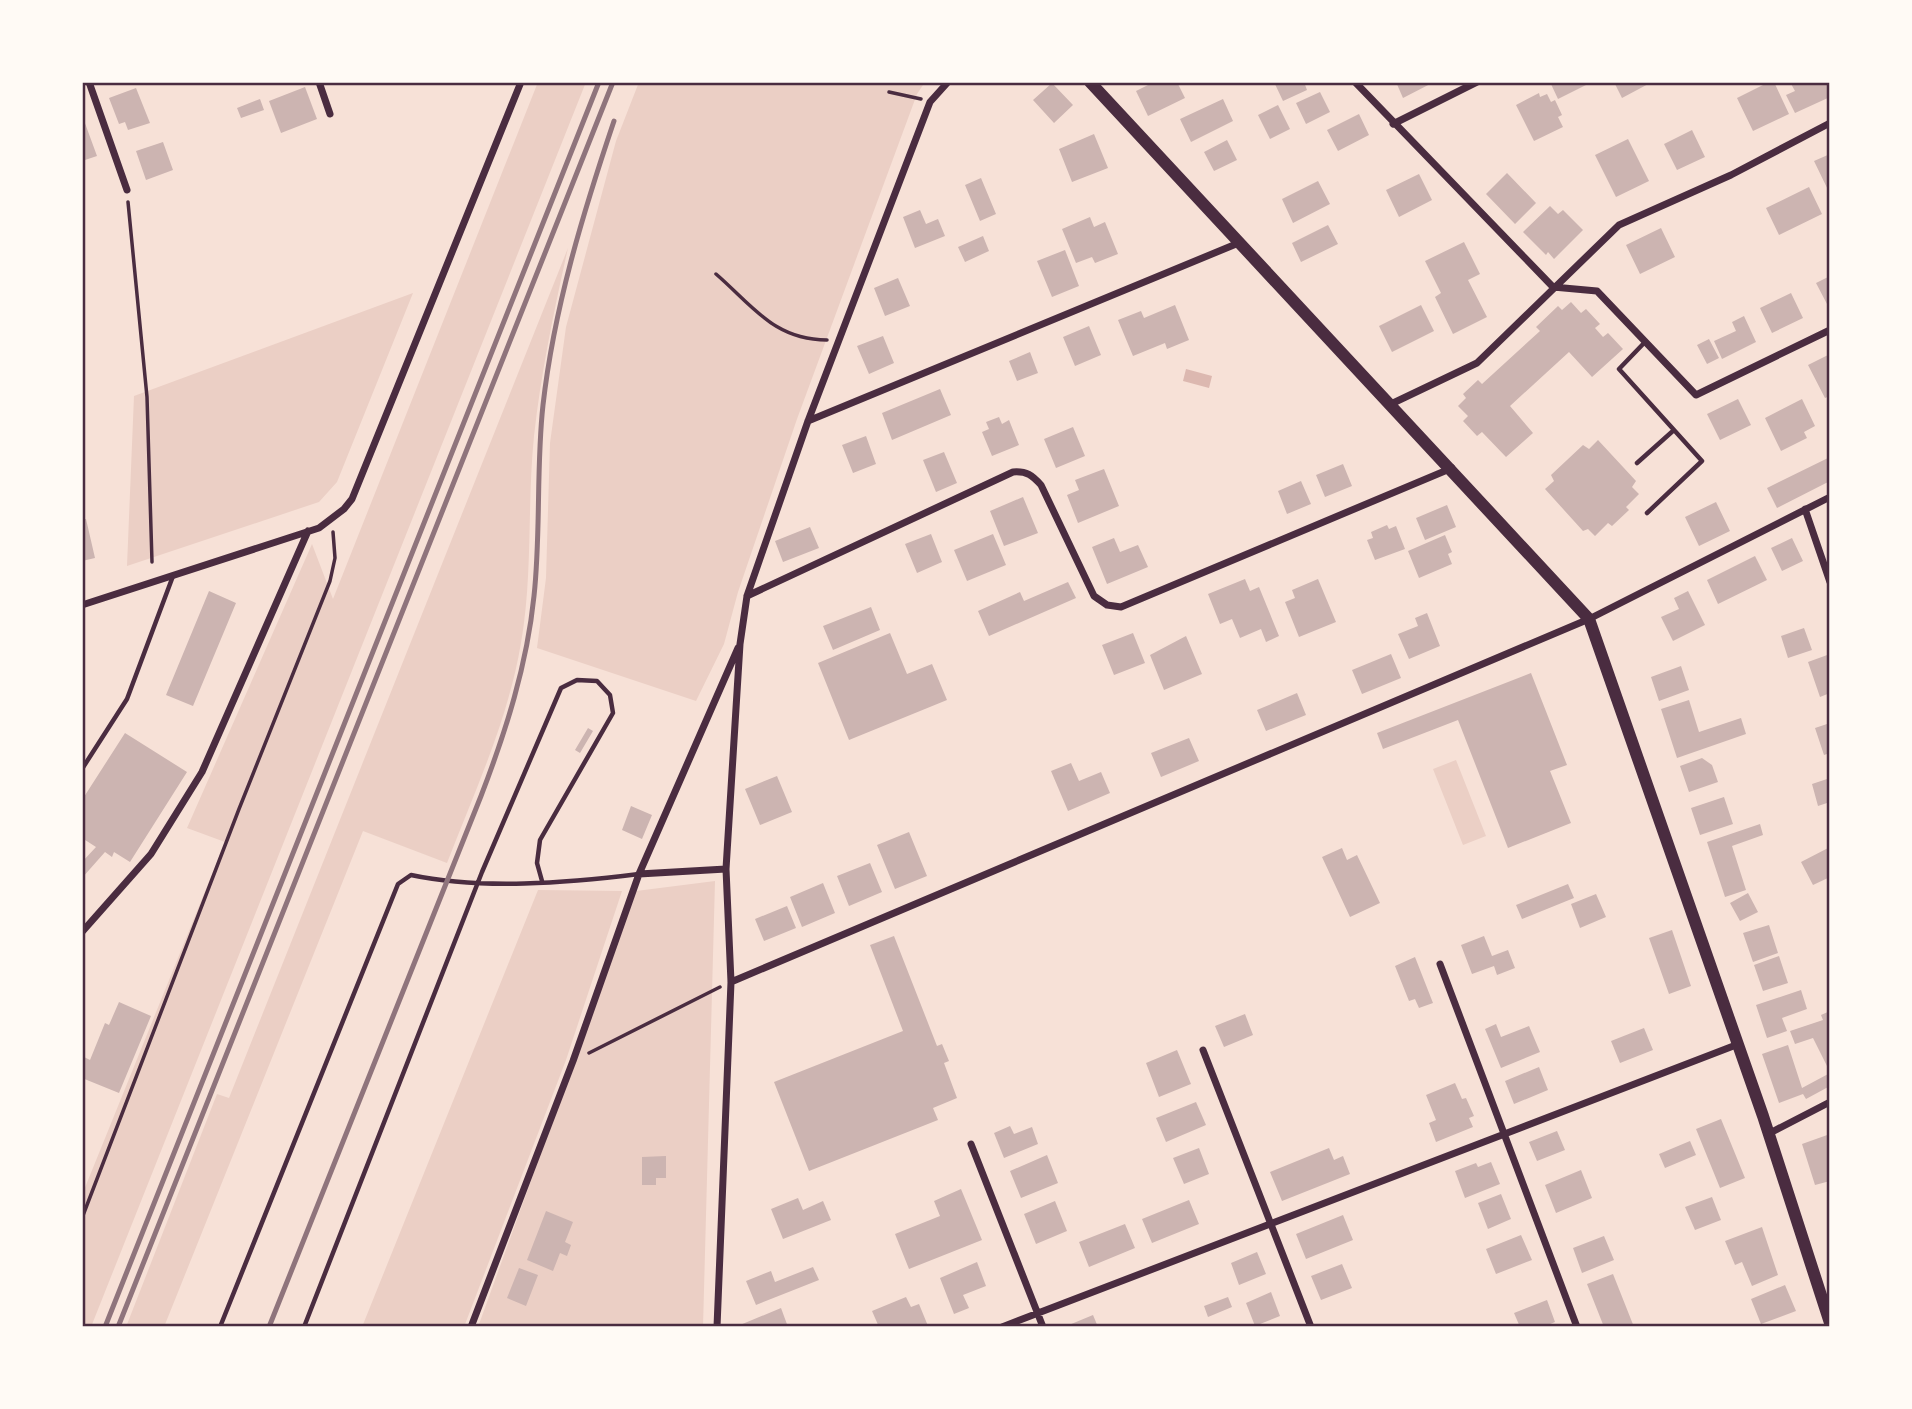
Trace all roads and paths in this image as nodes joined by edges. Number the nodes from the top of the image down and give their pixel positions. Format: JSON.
{"nodes":[{"id":1,"x":89,"y":82,"type":"edge"},
{"id":2,"x":319,"y":82,"type":"edge"},
{"id":3,"x":522,"y":82,"type":"edge"},
{"id":4,"x":947,"y":82,"type":"edge"},
{"id":5,"x":1090,"y":82,"type":"edge"},
{"id":6,"x":1355,"y":82,"type":"edge"},
{"id":7,"x":1477,"y":82,"type":"edge"},
{"id":8,"x":889,"y":92,"type":"dead end"},
{"id":9,"x":905,"y":96,"type":"dead end"},
{"id":10,"x":330,"y":114,"type":"dead end"},
{"id":11,"x":1830,"y":123,"type":"edge"},
{"id":12,"x":1393,"y":124,"type":"junction"},
{"id":13,"x":127,"y":190,"type":"joint"},
{"id":14,"x":1241,"y":242,"type":"junction"},
{"id":15,"x":716,"y":274,"type":"dead end"},
{"id":16,"x":1553,"y":288,"type":"junction"},
{"id":17,"x":1830,"y":330,"type":"edge"},
{"id":18,"x":839,"y":340,"type":"junction"},
{"id":19,"x":1645,"y":342,"type":"junction"},
{"id":20,"x":1391,"y":404,"type":"junction"},
{"id":21,"x":808,"y":421,"type":"junction"},
{"id":22,"x":1674,"y":430,"type":"junction"},
{"id":23,"x":1637,"y":463,"type":"dead end"},
{"id":24,"x":1452,"y":468,"type":"junction"},
{"id":25,"x":1830,"y":497,"type":"edge"},
{"id":26,"x":1805,"y":509,"type":"junction"},
{"id":27,"x":1647,"y":513,"type":"dead end"},
{"id":28,"x":332,"y":520,"type":"junction"},
{"id":29,"x":308,"y":531,"type":"junction"},
{"id":30,"x":152,"y":562,"type":"dead end"},
{"id":31,"x":174,"y":576,"type":"junction"},
{"id":32,"x":1830,"y":582,"type":"edge"},
{"id":33,"x":747,"y":596,"type":"junction"},
{"id":34,"x":82,"y":605,"type":"edge"},
{"id":35,"x":1589,"y":619,"type":"junction"},
{"id":36,"x":740,"y":644,"type":"junction"},
{"id":37,"x":82,"y":769,"type":"edge"},
{"id":38,"x":726,"y":869,"type":"junction"},
{"id":39,"x":639,"y":874,"type":"junction"},
{"id":40,"x":541,"y":881,"type":"junction"},
{"id":41,"x":478,"y":882,"type":"junction"},
{"id":42,"x":82,"y":932,"type":"edge"},
{"id":43,"x":1440,"y":964,"type":"dead end"},
{"id":44,"x":731,"y":982,"type":"junction"},
{"id":45,"x":1736,"y":1045,"type":"junction"},
{"id":46,"x":1203,"y":1050,"type":"dead end"},
{"id":47,"x":573,"y":1061,"type":"junction"},
{"id":48,"x":1830,"y":1102,"type":"edge"},
{"id":49,"x":1505,"y":1134,"type":"junction"},
{"id":50,"x":1768,"y":1135,"type":"junction"},
{"id":51,"x":971,"y":1144,"type":"dead end"},
{"id":52,"x":82,"y":1218,"type":"edge"},
{"id":53,"x":1272,"y":1223,"type":"junction"},
{"id":54,"x":1038,"y":1313,"type":"junction"},
{"id":55,"x":1830,"y":1323,"type":"edge"},
{"id":56,"x":220,"y":1327,"type":"edge"},
{"id":57,"x":304,"y":1327,"type":"edge"},
{"id":58,"x":471,"y":1327,"type":"edge"},
{"id":59,"x":718,"y":1327,"type":"edge"},
{"id":60,"x":1002,"y":1327,"type":"edge"},
{"id":61,"x":1043,"y":1327,"type":"edge"},
{"id":62,"x":1311,"y":1327,"type":"edge"},
{"id":63,"x":1577,"y":1327,"type":"edge"}],
"edges":[{"from":1,"to":13,"type":"street"},
{"from":2,"to":10,"type":"street"},
{"from":3,"to":28,"type":"street"},
{"from":4,"to":18,"type":"street"},
{"from":5,"to":14,"type":"main road"},
{"from":6,"to":12,"type":"street"},
{"from":7,"to":12,"type":"street"},
{"from":8,"to":9,"type":"path"},
{"from":11,"to":16,"type":"street"},
{"from":12,"to":16,"type":"street"},
{"from":13,"to":30,"type":"path"},
{"from":14,"to":20,"type":"main road"},
{"from":14,"to":21,"type":"street"},
{"from":15,"to":18,"type":"path"},
{"from":16,"to":19,"type":"street"},
{"from":16,"to":20,"type":"street"},
{"from":17,"to":19,"type":"street"},
{"from":18,"to":21,"type":"street"},
{"from":19,"to":22,"type":"lane"},
{"from":20,"to":24,"type":"main road"},
{"from":21,"to":33,"type":"street"},
{"from":22,"to":23,"type":"lane"},
{"from":22,"to":27,"type":"lane"},
{"from":24,"to":33,"type":"street"},
{"from":24,"to":35,"type":"main road"},
{"from":25,"to":26,"type":"street"},
{"from":26,"to":32,"type":"street"},
{"from":26,"to":35,"type":"street"},
{"from":28,"to":29,"type":"street"},
{"from":28,"to":52,"type":"path"},
{"from":29,"to":31,"type":"street"},
{"from":29,"to":42,"type":"street"},
{"from":31,"to":34,"type":"street"},
{"from":31,"to":37,"type":"lane"},
{"from":33,"to":36,"type":"street"},
{"from":35,"to":44,"type":"street"},
{"from":35,"to":45,"type":"main road"},
{"from":36,"to":38,"type":"street"},
{"from":36,"to":39,"type":"street"},
{"from":38,"to":39,"type":"street"},
{"from":38,"to":44,"type":"street"},
{"from":39,"to":40,"type":"lane"},
{"from":39,"to":47,"type":"street"},
{"from":40,"to":41,"type":"lane"},
{"from":40,"to":41,"type":"lane"},
{"from":41,"to":56,"type":"lane"},
{"from":41,"to":57,"type":"lane"},
{"from":43,"to":49,"type":"street"},
{"from":44,"to":47,"type":"path"},
{"from":44,"to":59,"type":"street"},
{"from":45,"to":49,"type":"street"},
{"from":45,"to":50,"type":"main road"},
{"from":46,"to":53,"type":"street"},
{"from":47,"to":58,"type":"street"},
{"from":48,"to":50,"type":"street"},
{"from":49,"to":53,"type":"street"},
{"from":49,"to":63,"type":"street"},
{"from":50,"to":55,"type":"main road"},
{"from":51,"to":54,"type":"street"},
{"from":53,"to":54,"type":"street"},
{"from":53,"to":62,"type":"street"},
{"from":54,"to":60,"type":"street"},
{"from":54,"to":61,"type":"street"}]}
